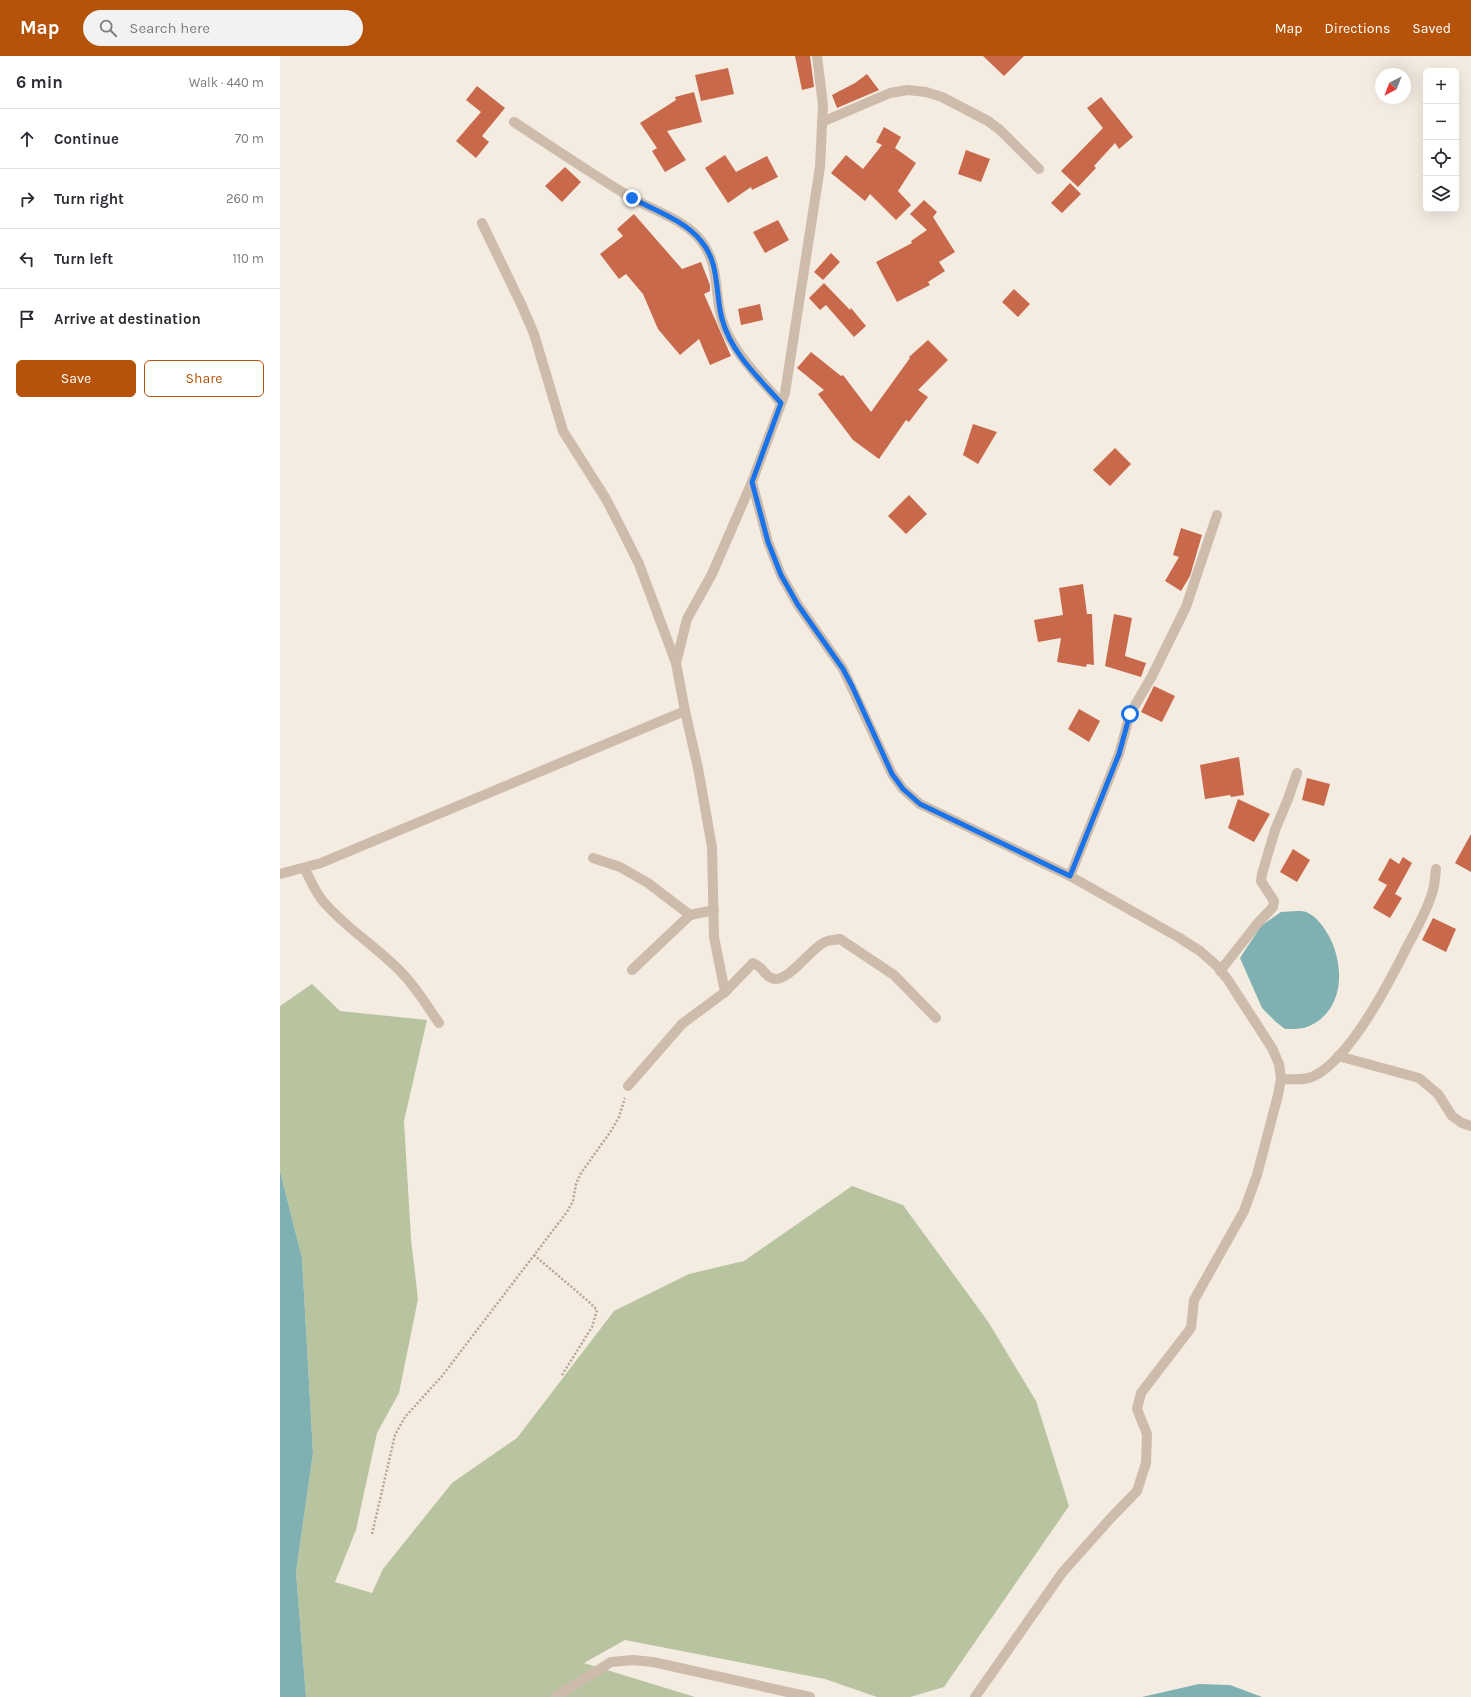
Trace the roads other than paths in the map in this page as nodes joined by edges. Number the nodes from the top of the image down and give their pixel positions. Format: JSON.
{"nodes":[{"id":1,"x":817,"y":56,"type":"edge"},
{"id":2,"x":514,"y":122,"type":"dead end"},
{"id":3,"x":822,"y":122,"type":"junction"},
{"id":4,"x":1039,"y":169,"type":"dead end"},
{"id":5,"x":482,"y":223,"type":"dead end"},
{"id":6,"x":781,"y":403,"type":"junction"},
{"id":7,"x":752,"y":482,"type":"junction"},
{"id":8,"x":1217,"y":515,"type":"dead end"},
{"id":9,"x":676,"y":662,"type":"junction"},
{"id":10,"x":685,"y":711,"type":"junction"},
{"id":11,"x":1297,"y":773,"type":"dead end"},
{"id":12,"x":593,"y":858,"type":"dead end"},
{"id":13,"x":304,"y":868,"type":"junction"},
{"id":14,"x":1436,"y":869,"type":"dead end"},
{"id":15,"x":280,"y":874,"type":"edge"},
{"id":16,"x":1070,"y":876,"type":"junction"},
{"id":17,"x":714,"y":910,"type":"junction"},
{"id":18,"x":690,"y":915,"type":"junction"},
{"id":19,"x":632,"y":970,"type":"dead end"},
{"id":20,"x":1220,"y":970,"type":"junction"},
{"id":21,"x":725,"y":992,"type":"junction"},
{"id":22,"x":936,"y":1018,"type":"dead end"},
{"id":23,"x":439,"y":1023,"type":"dead end"},
{"id":24,"x":1338,"y":1056,"type":"junction"},
{"id":25,"x":1281,"y":1079,"type":"junction"},
{"id":26,"x":628,"y":1086,"type":"road end"},
{"id":27,"x":1471,"y":1126,"type":"edge"},
{"id":28,"x":555,"y":1697,"type":"edge"},
{"id":29,"x":810,"y":1697,"type":"edge"},
{"id":30,"x":975,"y":1697,"type":"edge"}],
"edges":[{"from":1,"to":3,"type":"street"},
{"from":2,"to":6,"type":"street"},
{"from":3,"to":4,"type":"street"},
{"from":3,"to":6,"type":"street"},
{"from":5,"to":9,"type":"street"},
{"from":6,"to":7,"type":"street"},
{"from":7,"to":9,"type":"street"},
{"from":7,"to":16,"type":"street"},
{"from":8,"to":16,"type":"street"},
{"from":9,"to":10,"type":"street"},
{"from":10,"to":13,"type":"street"},
{"from":10,"to":17,"type":"street"},
{"from":11,"to":20,"type":"street"},
{"from":12,"to":18,"type":"street"},
{"from":13,"to":15,"type":"street"},
{"from":13,"to":23,"type":"street"},
{"from":14,"to":24,"type":"street"},
{"from":16,"to":20,"type":"street"},
{"from":17,"to":18,"type":"street"},
{"from":17,"to":21,"type":"street"},
{"from":18,"to":19,"type":"street"},
{"from":20,"to":25,"type":"street"},
{"from":21,"to":22,"type":"street"},
{"from":21,"to":26,"type":"street"},
{"from":24,"to":25,"type":"street"},
{"from":24,"to":27,"type":"street"},
{"from":25,"to":30,"type":"street"},
{"from":28,"to":29,"type":"street"}]}
